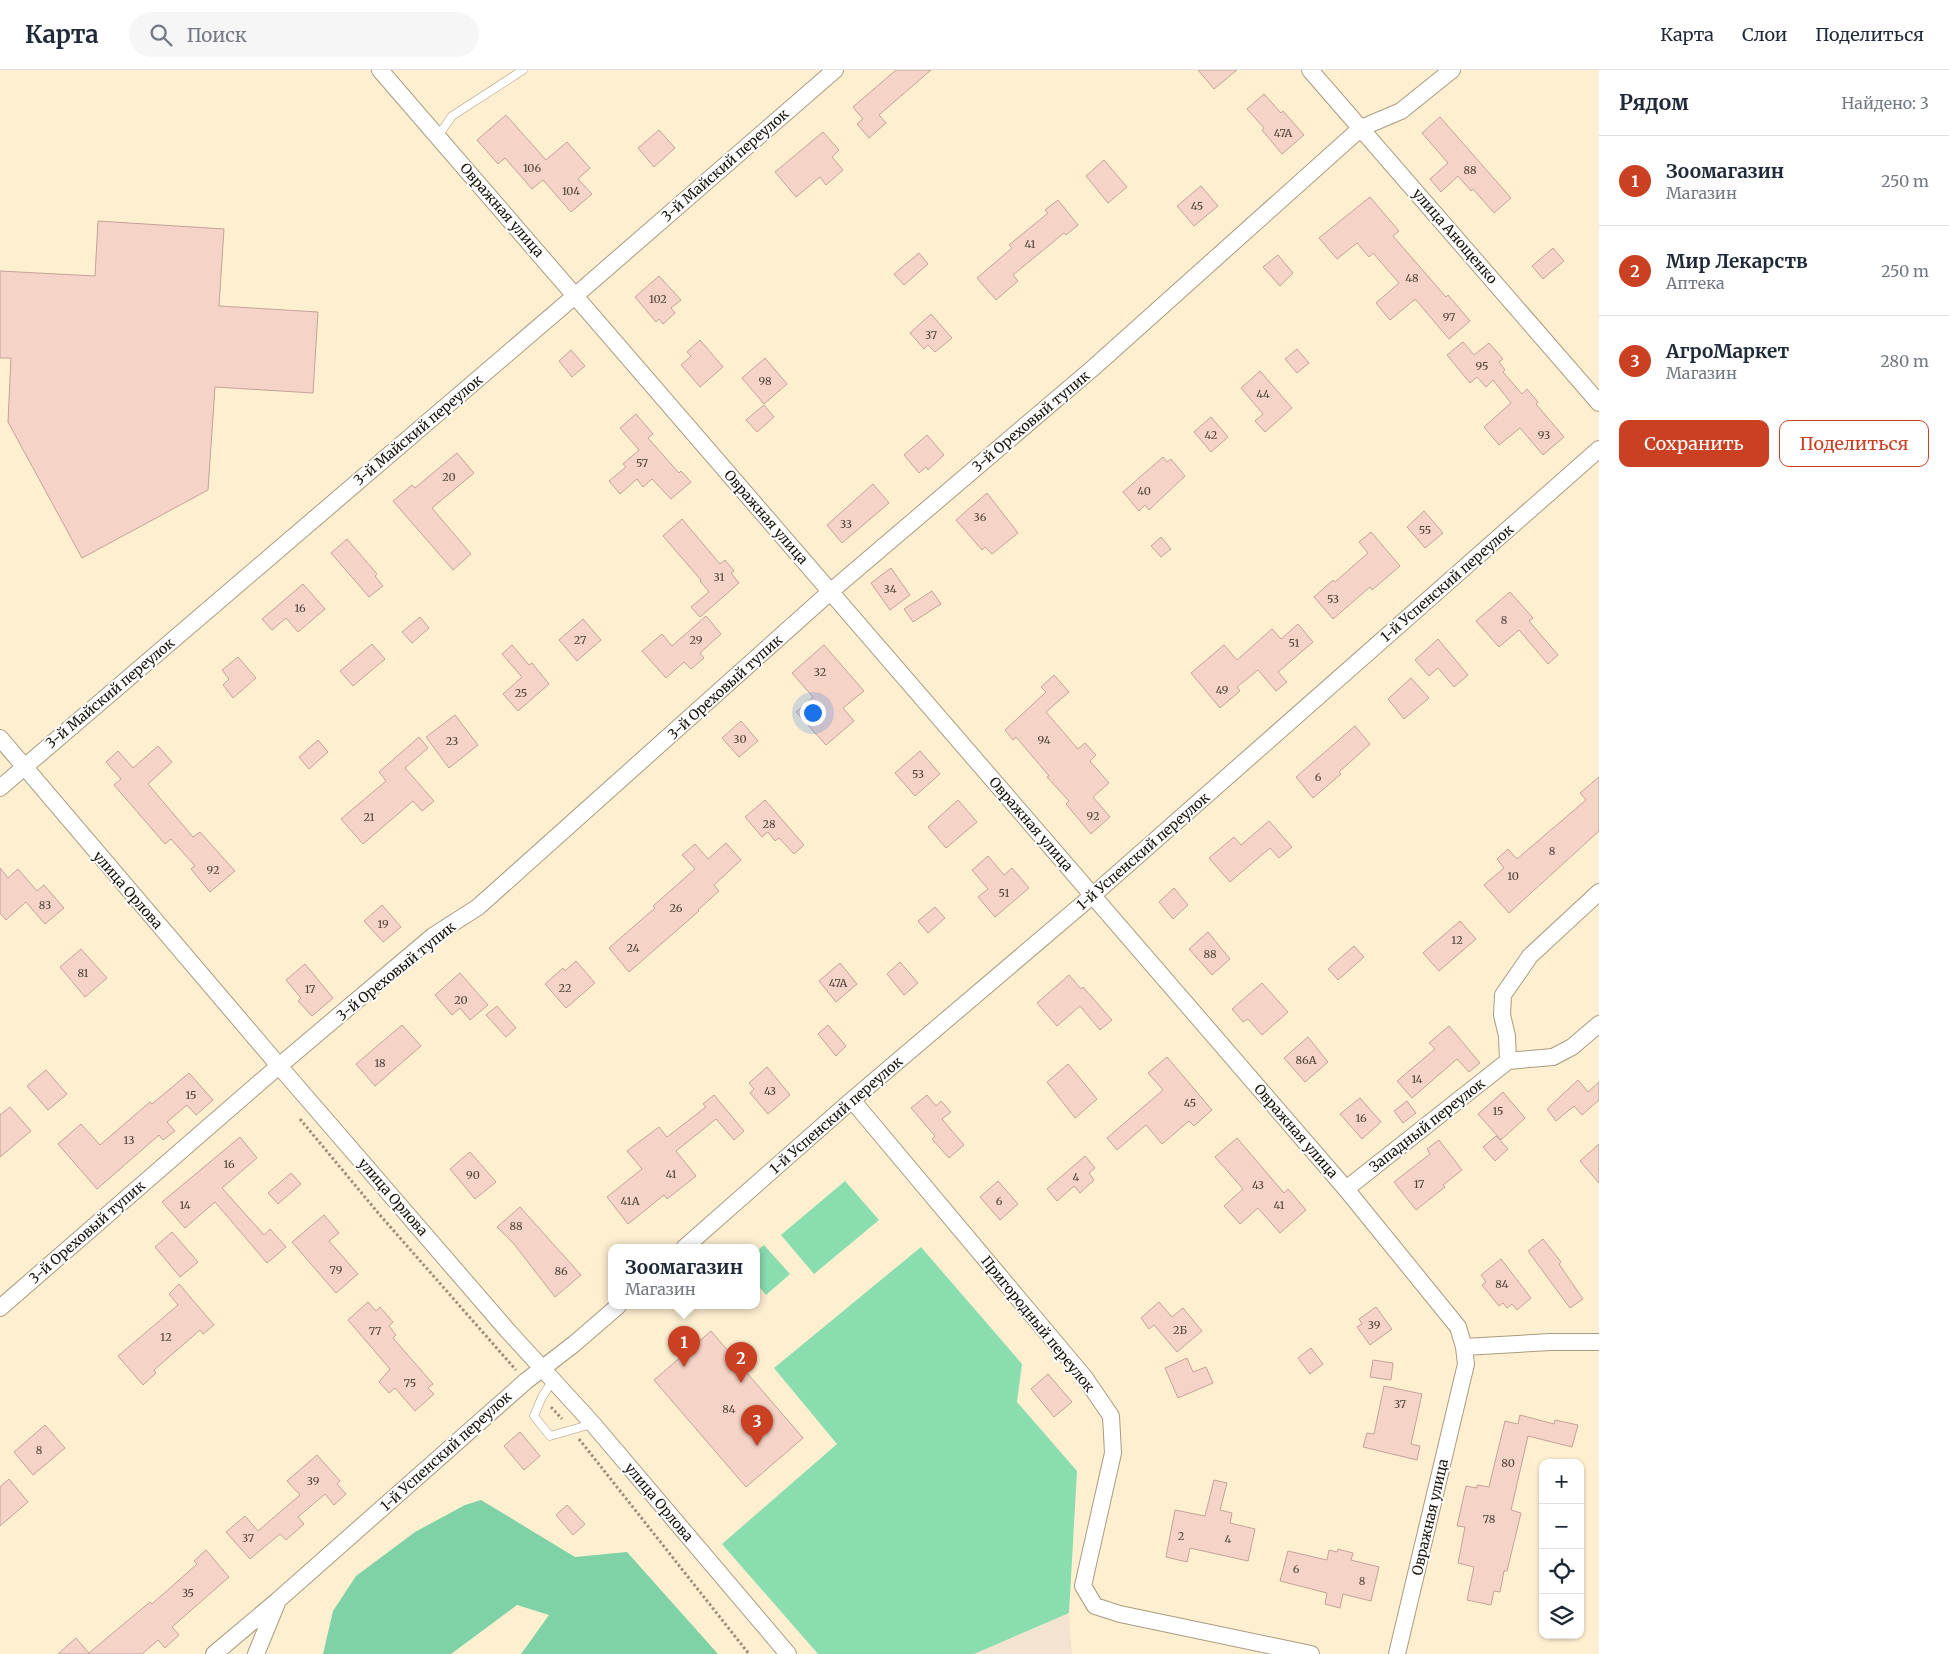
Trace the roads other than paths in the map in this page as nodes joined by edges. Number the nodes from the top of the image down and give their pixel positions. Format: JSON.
{"nodes":[{"id":1,"x":380,"y":70,"type":"edge"},
{"id":2,"x":523,"y":70,"type":"edge"},
{"id":3,"x":835,"y":70,"type":"edge"},
{"id":4,"x":1310,"y":70,"type":"edge"},
{"id":5,"x":1452,"y":70,"type":"edge"},
{"id":6,"x":1361,"y":128,"type":"junction"},
{"id":7,"x":438,"y":136,"type":"junction"},
{"id":8,"x":576,"y":295,"type":"junction"},
{"id":9,"x":1599,"y":403,"type":"edge"},
{"id":10,"x":1599,"y":449,"type":"edge"},
{"id":11,"x":830,"y":592,"type":"junction"},
{"id":12,"x":0,"y":738,"type":"edge"},
{"id":13,"x":24,"y":766,"type":"junction"},
{"id":14,"x":0,"y":788,"type":"edge"},
{"id":15,"x":1599,"y":892,"type":"edge"},
{"id":16,"x":1092,"y":896,"type":"junction"},
{"id":17,"x":1599,"y":1024,"type":"edge"},
{"id":18,"x":1508,"y":1061,"type":"junction"},
{"id":19,"x":280,"y":1067,"type":"junction"},
{"id":20,"x":852,"y":1100,"type":"junction"},
{"id":21,"x":1346,"y":1189,"type":"junction"},
{"id":22,"x":689,"y":1244,"type":"edge"},
{"id":23,"x":0,"y":1308,"type":"edge"},
{"id":24,"x":615,"y":1309,"type":"edge"},
{"id":25,"x":1599,"y":1342,"type":"edge"},
{"id":26,"x":1464,"y":1347,"type":"junction"},
{"id":27,"x":548,"y":1374,"type":"junction"},
{"id":28,"x":593,"y":1424,"type":"junction"},
{"id":29,"x":277,"y":1601,"type":"junction"},
{"id":30,"x":214,"y":1654,"type":"edge"},
{"id":31,"x":256,"y":1654,"type":"edge"},
{"id":32,"x":788,"y":1654,"type":"edge"},
{"id":33,"x":1311,"y":1654,"type":"edge"},
{"id":34,"x":1397,"y":1654,"type":"edge"}],
"edges":[{"from":1,"to":7,"type":"street","name":"Овражная улица"},
{"from":2,"to":7,"type":"lane"},
{"from":3,"to":8,"type":"street","name":"3-й Майский переулок"},
{"from":4,"to":6,"type":"street","name":"улица Анощенко"},
{"from":5,"to":6,"type":"street","name":"3-й Ореховый тупик"},
{"from":6,"to":9,"type":"street","name":"улица Анощенко"},
{"from":6,"to":11,"type":"street","name":"3-й Ореховый тупик"},
{"from":7,"to":8,"type":"street","name":"Овражная улица"},
{"from":8,"to":11,"type":"street","name":"Овражная улица"},
{"from":8,"to":13,"type":"street","name":"3-й Майский переулок"},
{"from":10,"to":16,"type":"street","name":"1-й Успенский переулок"},
{"from":11,"to":16,"type":"street","name":"Овражная улица"},
{"from":11,"to":19,"type":"street","name":"3-й Ореховый тупик"},
{"from":12,"to":13,"type":"street","name":"улица Орлова"},
{"from":13,"to":14,"type":"street","name":"3-й Майский переулок"},
{"from":13,"to":19,"type":"street","name":"улица Орлова"},
{"from":15,"to":18,"type":"street"},
{"from":16,"to":20,"type":"street","name":"1-й Успенский переулок"},
{"from":16,"to":21,"type":"street","name":"Овражная улица"},
{"from":17,"to":18,"type":"street"},
{"from":18,"to":21,"type":"street","name":"Западный переулок"},
{"from":19,"to":23,"type":"street","name":"3-й Ореховый тупик"},
{"from":19,"to":27,"type":"street","name":"улица Орлова"},
{"from":20,"to":22,"type":"street","name":"1-й Успенский переулок"},
{"from":20,"to":33,"type":"street","name":"Пригородный переулок"},
{"from":21,"to":26,"type":"street","name":"Овражная улица"},
{"from":24,"to":27,"type":"street","name":"1-й Успенский переулок"},
{"from":25,"to":26,"type":"street"},
{"from":26,"to":34,"type":"street","name":"Овражная улица"},
{"from":27,"to":28,"type":"street","name":"улица Орлова"},
{"from":27,"to":28,"type":"lane"},
{"from":27,"to":29,"type":"street","name":"1-й Успенский переулок"},
{"from":28,"to":32,"type":"street","name":"улица Орлова"},
{"from":29,"to":30,"type":"street","name":"1-й Успенский переулок"},
{"from":29,"to":31,"type":"street","name":"1-й Успенский переулок"}]}
